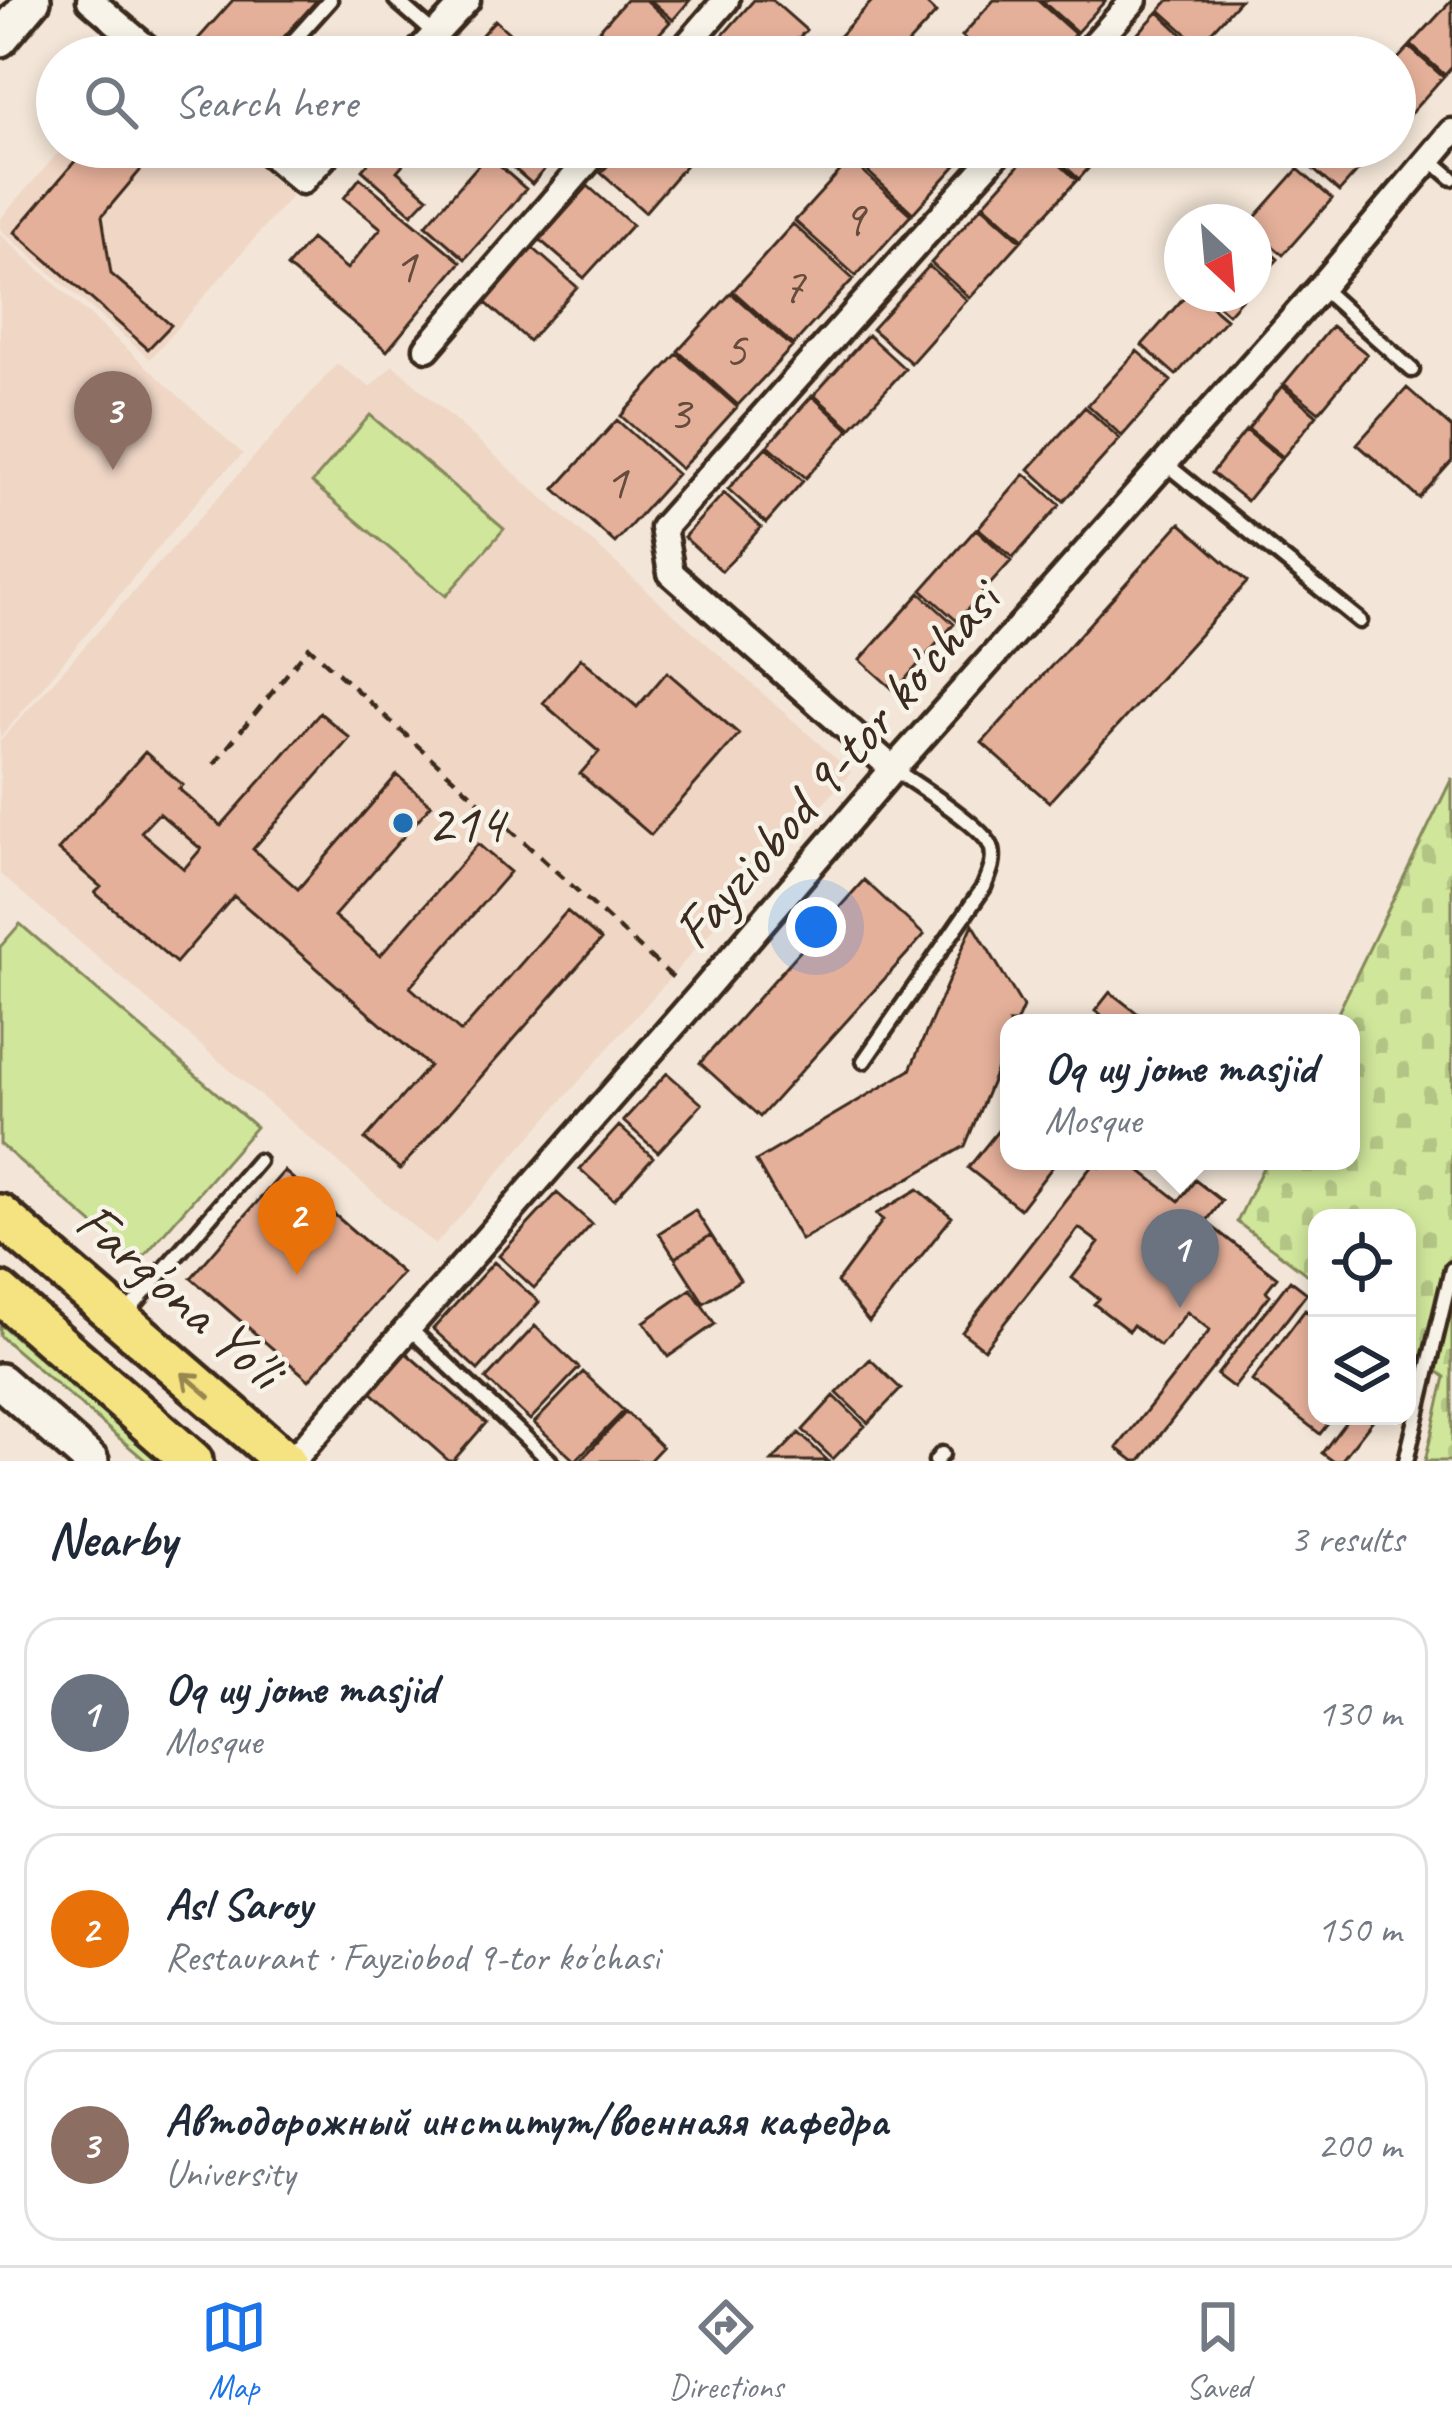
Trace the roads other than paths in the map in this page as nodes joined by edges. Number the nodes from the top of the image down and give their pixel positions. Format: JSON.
{"nodes":[{"id":1,"x":33,"y":0,"type":"edge"},
{"id":2,"x":90,"y":0,"type":"edge"},
{"id":3,"x":330,"y":0,"type":"edge"},
{"id":4,"x":396,"y":0,"type":"edge"},
{"id":5,"x":467,"y":0,"type":"edge"},
{"id":6,"x":725,"y":0,"type":"edge"},
{"id":7,"x":1134,"y":0,"type":"edge"},
{"id":8,"x":435,"y":34,"type":"joint"},
{"id":9,"x":132,"y":36,"type":"edge"},
{"id":10,"x":298,"y":36,"type":"edge"},
{"id":11,"x":695,"y":36,"type":"edge"},
{"id":12,"x":1102,"y":36,"type":"edge"},
{"id":13,"x":0,"y":39,"type":"edge"},
{"id":14,"x":1452,"y":132,"type":"edge"},
{"id":15,"x":1429,"y":158,"type":"junction"},
{"id":16,"x":287,"y":168,"type":"edge"},
{"id":17,"x":314,"y":168,"type":"edge"},
{"id":18,"x":581,"y":168,"type":"edge"},
{"id":19,"x":984,"y":168,"type":"edge"},
{"id":20,"x":1452,"y":178,"type":"edge"},
{"id":21,"x":1321,"y":287,"type":"junction"},
{"id":22,"x":427,"y":348,"type":"dead end"},
{"id":23,"x":1412,"y":370,"type":"dead end"},
{"id":24,"x":1165,"y":463,"type":"junction"},
{"id":25,"x":1360,"y":621,"type":"dead end"},
{"id":26,"x":893,"y":769,"type":"junction"},
{"id":27,"x":864,"y":1061,"type":"dead end"},
{"id":28,"x":258,"y":1162,"type":"dead end"},
{"id":29,"x":0,"y":1216,"type":"edge"},
{"id":30,"x":1452,"y":1269,"type":"edge"},
{"id":31,"x":0,"y":1293,"type":"edge"},
{"id":32,"x":121,"y":1320,"type":"junction"},
{"id":33,"x":407,"y":1326,"type":"junction"},
{"id":34,"x":0,"y":1381,"type":"edge"},
{"id":35,"x":91,"y":1461,"type":"edge"},
{"id":36,"x":192,"y":1461,"type":"edge"},
{"id":37,"x":288,"y":1461,"type":"edge"},
{"id":38,"x":550,"y":1461,"type":"edge"},
{"id":39,"x":1406,"y":1461,"type":"edge"}],
"edges":[{"from":1,"to":13,"type":"street"},
{"from":2,"to":9,"type":"street"},
{"from":3,"to":10,"type":"lane"},
{"from":4,"to":8,"type":"lane"},
{"from":5,"to":8,"type":"street"},
{"from":6,"to":11,"type":"street"},
{"from":7,"to":12,"type":"street"},
{"from":14,"to":15,"type":"street","name":"Fayziobod 9-tor ko'chasi"},
{"from":15,"to":20,"type":"lane"},
{"from":15,"to":21,"type":"street","name":"Fayziobod 9-tor ko'chasi"},
{"from":16,"to":17,"type":"street"},
{"from":18,"to":22,"type":"street"},
{"from":19,"to":26,"type":"street"},
{"from":21,"to":23,"type":"lane"},
{"from":21,"to":24,"type":"street","name":"Fayziobod 9-tor ko'chasi"},
{"from":24,"to":25,"type":"lane"},
{"from":24,"to":26,"type":"street","name":"Fayziobod 9-tor ko'chasi"},
{"from":26,"to":27,"type":"lane"},
{"from":26,"to":33,"type":"street","name":"Fayziobod 9-tor ko'chasi"},
{"from":28,"to":32,"type":"lane"},
{"from":29,"to":32,"type":"main road","name":"Farg'ona Yo'li"},
{"from":30,"to":39,"type":"lane"},
{"from":31,"to":36,"type":"main road","name":"Farg'ona Yo'li"},
{"from":37,"to":32,"type":"main road","name":"Farg'ona Yo'li","one_way":true},
{"from":33,"to":37,"type":"street","name":"Fayziobod 9-tor ko'chasi"},
{"from":33,"to":38,"type":"lane"},
{"from":34,"to":35,"type":"street"}]}
